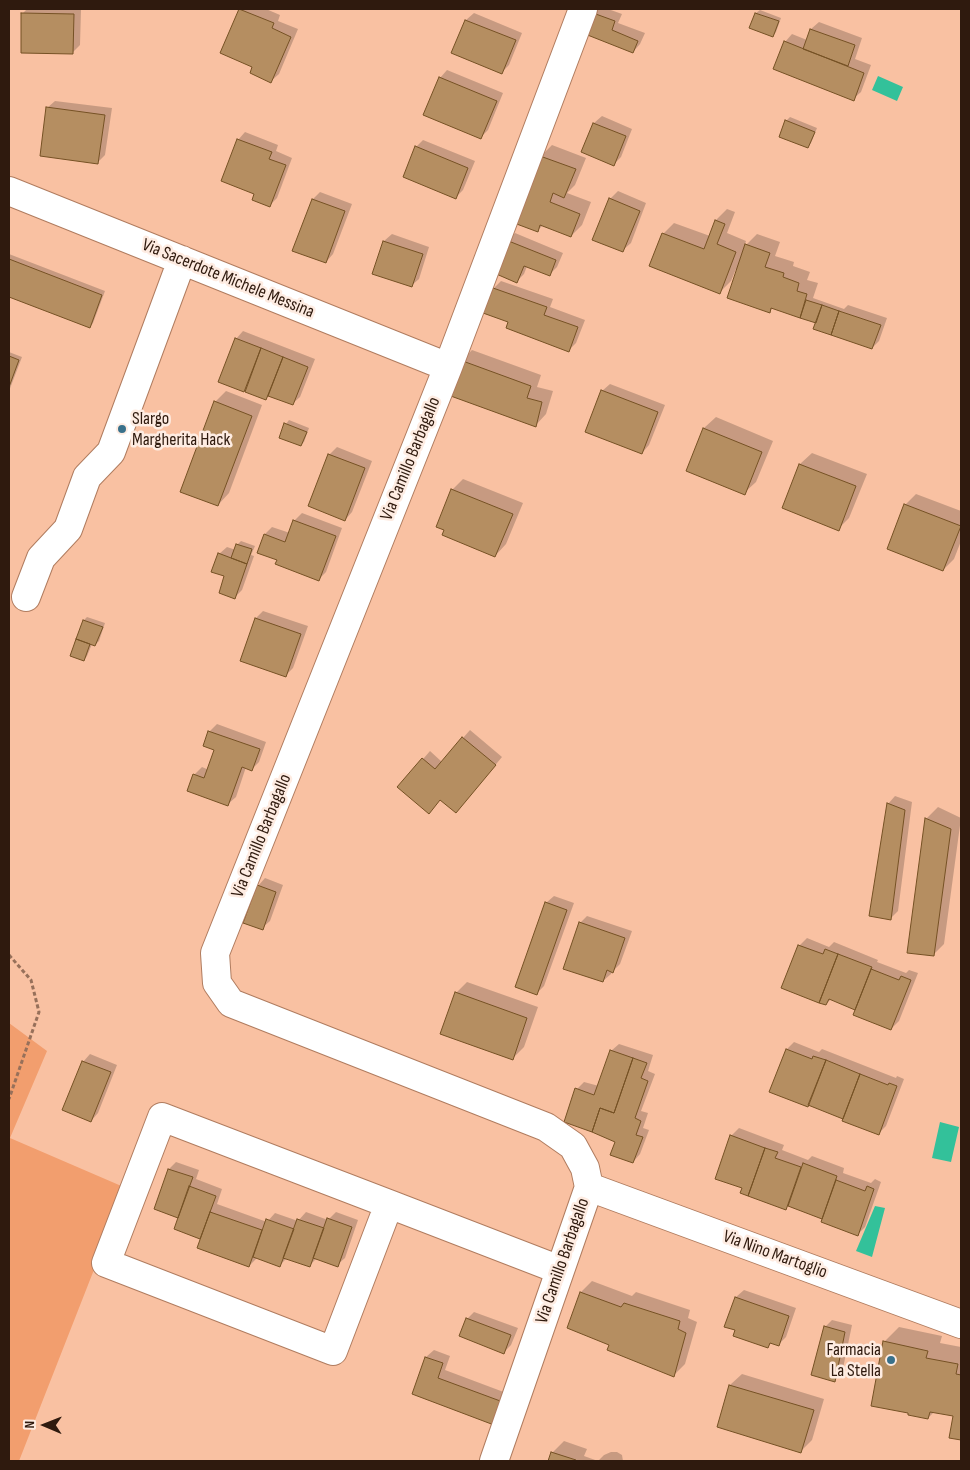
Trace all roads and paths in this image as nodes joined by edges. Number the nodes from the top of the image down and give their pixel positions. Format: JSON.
{"nodes":[{"id":1,"x":582,"y":9,"type":"edge"},
{"id":2,"x":9,"y":191,"type":"edge"},
{"id":3,"x":182,"y":260,"type":"junction"},
{"id":4,"x":448,"y":366,"type":"junction"},
{"id":5,"x":26,"y":597,"type":"dead end"},
{"id":6,"x":9,"y":955,"type":"edge"},
{"id":7,"x":9,"y":1099,"type":"edge"},
{"id":8,"x":589,"y":1187,"type":"junction"},
{"id":9,"x":389,"y":1204,"type":"junction"},
{"id":10,"x":560,"y":1270,"type":"junction"},
{"id":11,"x":961,"y":1324,"type":"edge"},
{"id":12,"x":494,"y":1461,"type":"edge"}],
"edges":[{"from":1,"to":4,"type":"street","name":"Via Camillo Barbagallo"},
{"from":2,"to":3,"type":"street","name":"Via Sacerdote Michele Messina"},
{"from":3,"to":4,"type":"street","name":"Via Sacerdote Michele Messina"},
{"from":3,"to":5,"type":"street"},
{"from":4,"to":8,"type":"street","name":"Via Camillo Barbagallo"},
{"from":6,"to":7,"type":"path"},
{"from":8,"to":10,"type":"street","name":"Via Camillo Barbagallo"},
{"from":8,"to":11,"type":"street","name":"Via Nino Martoglio"},
{"from":9,"to":9,"type":"street"},
{"from":9,"to":10,"type":"street"},
{"from":10,"to":12,"type":"street","name":"Via Camillo Barbagallo"}]}
